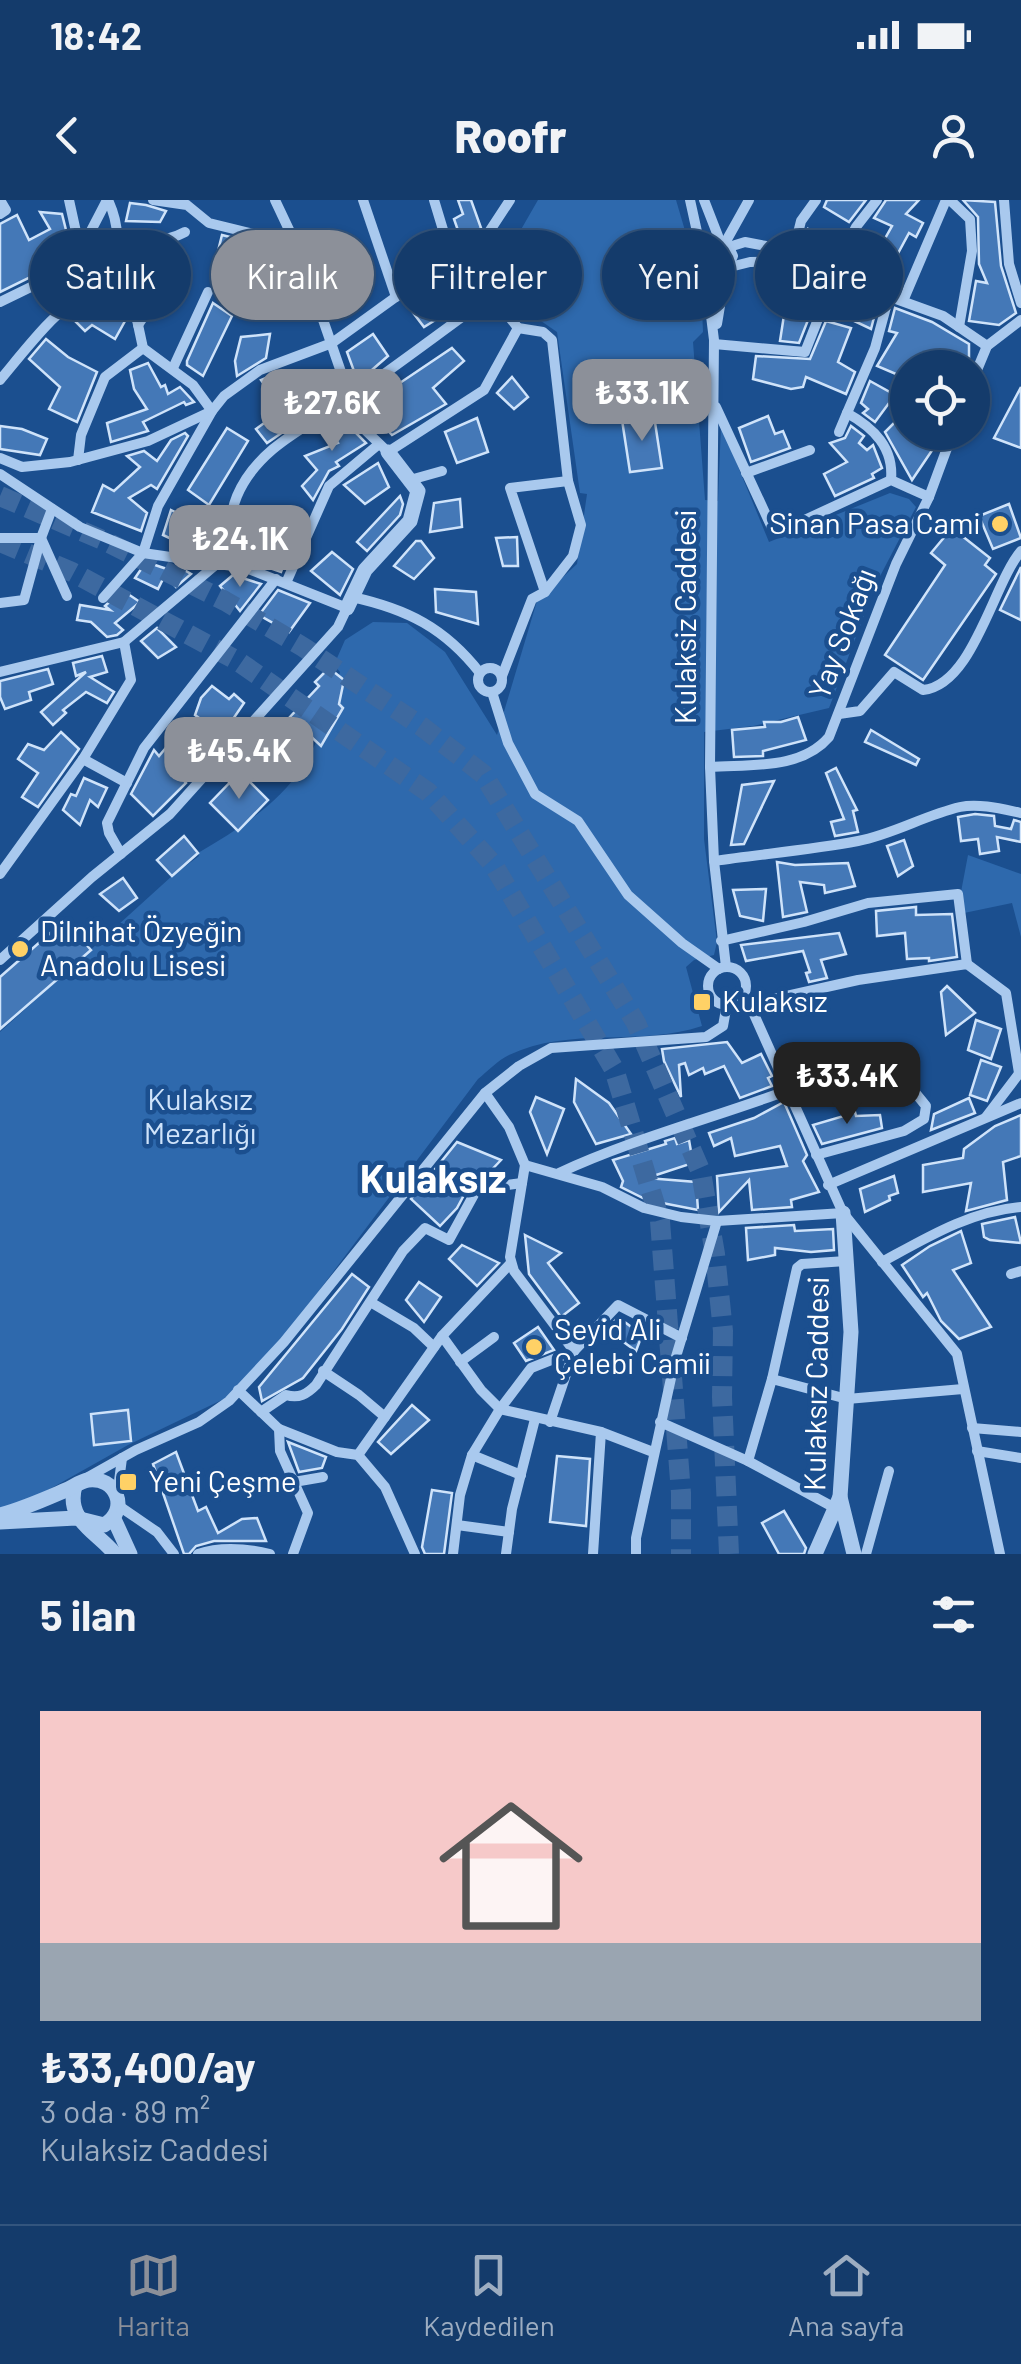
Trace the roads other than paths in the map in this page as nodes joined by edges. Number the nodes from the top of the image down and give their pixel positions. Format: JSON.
{"nodes":[{"id":1,"x":0,"y":200,"type":"edge"},
{"id":2,"x":69,"y":200,"type":"edge"},
{"id":3,"x":108,"y":200,"type":"edge"},
{"id":4,"x":154,"y":200,"type":"edge"},
{"id":5,"x":275,"y":200,"type":"edge"},
{"id":6,"x":362,"y":200,"type":"edge"},
{"id":7,"x":434,"y":200,"type":"edge"},
{"id":8,"x":510,"y":200,"type":"edge"},
{"id":9,"x":690,"y":200,"type":"edge"},
{"id":10,"x":704,"y":200,"type":"edge"},
{"id":11,"x":749,"y":200,"type":"edge"},
{"id":12,"x":816,"y":200,"type":"edge"},
{"id":13,"x":876,"y":200,"type":"edge"},
{"id":14,"x":948,"y":200,"type":"edge"},
{"id":15,"x":1004,"y":200,"type":"edge"},
{"id":16,"x":189,"y":203,"type":"edge"},
{"id":17,"x":0,"y":214,"type":"edge"},
{"id":18,"x":76,"y":230,"type":"edge"},
{"id":19,"x":91,"y":230,"type":"edge"},
{"id":20,"x":119,"y":230,"type":"edge"},
{"id":21,"x":238,"y":230,"type":"edge"},
{"id":22,"x":288,"y":230,"type":"edge"},
{"id":23,"x":443,"y":230,"type":"edge"},
{"id":24,"x":490,"y":230,"type":"edge"},
{"id":25,"x":697,"y":230,"type":"edge"},
{"id":26,"x":718,"y":230,"type":"edge"},
{"id":27,"x":733,"y":230,"type":"edge"},
{"id":28,"x":799,"y":230,"type":"edge"},
{"id":29,"x":855,"y":230,"type":"edge"},
{"id":30,"x":30,"y":287,"type":"edge"},
{"id":31,"x":394,"y":291,"type":"edge"},
{"id":32,"x":208,"y":292,"type":"dead end"},
{"id":33,"x":394,"y":298,"type":"edge"},
{"id":34,"x":903,"y":301,"type":"joint"},
{"id":35,"x":0,"y":302,"type":"edge"},
{"id":36,"x":1021,"y":303,"type":"edge"},
{"id":37,"x":53,"y":320,"type":"edge"},
{"id":38,"x":138,"y":320,"type":"edge"},
{"id":39,"x":141,"y":320,"type":"edge"},
{"id":40,"x":324,"y":320,"type":"edge"},
{"id":41,"x":458,"y":320,"type":"edge"},
{"id":42,"x":511,"y":320,"type":"edge"},
{"id":43,"x":712,"y":320,"type":"edge"},
{"id":44,"x":718,"y":320,"type":"edge"},
{"id":45,"x":817,"y":320,"type":"edge"},
{"id":46,"x":883,"y":320,"type":"edge"},
{"id":47,"x":1021,"y":320,"type":"edge"},
{"id":48,"x":138,"y":325,"type":"junction"},
{"id":49,"x":959,"y":327,"type":"junction"},
{"id":50,"x":518,"y":328,"type":"junction"},
{"id":51,"x":332,"y":342,"type":"junction"},
{"id":52,"x":714,"y":342,"type":"junction"},
{"id":53,"x":987,"y":346,"type":"junction"},
{"id":54,"x":143,"y":348,"type":"junction"},
{"id":55,"x":985,"y":350,"type":"edge"},
{"id":56,"x":172,"y":368,"type":"junction"},
{"id":57,"x":0,"y":380,"type":"edge"},
{"id":58,"x":350,"y":398,"type":"junction"},
{"id":59,"x":713,"y":401,"type":"junction"},
{"id":60,"x":212,"y":412,"type":"junction"},
{"id":61,"x":847,"y":413,"type":"junction"},
{"id":62,"x":839,"y":432,"type":"dead end"},
{"id":63,"x":384,"y":448,"type":"junction"},
{"id":64,"x":810,"y":450,"type":"dead end"},
{"id":65,"x":946,"y":450,"type":"edge"},
{"id":66,"x":0,"y":458,"type":"edge"},
{"id":67,"x":78,"y":460,"type":"junction"},
{"id":68,"x":442,"y":471,"type":"dead end"},
{"id":69,"x":746,"y":473,"type":"junction"},
{"id":70,"x":0,"y":474,"type":"edge"},
{"id":71,"x":410,"y":480,"type":"junction"},
{"id":72,"x":891,"y":480,"type":"junction"},
{"id":73,"x":568,"y":481,"type":"junction"},
{"id":74,"x":929,"y":497,"type":"junction"},
{"id":75,"x":52,"y":509,"type":"junction"},
{"id":76,"x":0,"y":538,"type":"edge"},
{"id":77,"x":41,"y":538,"type":"junction"},
{"id":78,"x":144,"y":553,"type":"junction"},
{"id":79,"x":1019,"y":557,"type":"edge"},
{"id":80,"x":224,"y":564,"type":"junction"},
{"id":81,"x":281,"y":581,"type":"junction"},
{"id":82,"x":545,"y":592,"type":"junction"},
{"id":83,"x":67,"y":596,"type":"dead end"},
{"id":84,"x":103,"y":598,"type":"dead end"},
{"id":85,"x":349,"y":603,"type":"junction"},
{"id":86,"x":0,"y":604,"type":"edge"},
{"id":87,"x":124,"y":642,"type":"junction"},
{"id":88,"x":0,"y":672,"type":"edge"},
{"id":89,"x":480,"y":673,"type":"junction"},
{"id":90,"x":502,"y":676,"type":"junction"},
{"id":91,"x":492,"y":692,"type":"junction"},
{"id":92,"x":839,"y":714,"type":"junction"},
{"id":93,"x":83,"y":759,"type":"junction"},
{"id":94,"x":710,"y":768,"type":"junction"},
{"id":95,"x":127,"y":783,"type":"junction"},
{"id":96,"x":1021,"y":813,"type":"edge"},
{"id":97,"x":121,"y":854,"type":"junction"},
{"id":98,"x":4,"y":861,"type":"edge"},
{"id":99,"x":714,"y":861,"type":"junction"},
{"id":100,"x":0,"y":874,"type":"edge"},
{"id":101,"x":721,"y":941,"type":"junction"},
{"id":102,"x":0,"y":960,"type":"edge"},
{"id":103,"x":967,"y":964,"type":"junction"},
{"id":104,"x":723,"y":968,"type":"junction"},
{"id":105,"x":744,"y":992,"type":"junction"},
{"id":106,"x":727,"y":1004,"type":"junction"},
{"id":107,"x":750,"y":1004,"type":"junction"},
{"id":108,"x":1020,"y":1071,"type":"edge"},
{"id":109,"x":909,"y":1084,"type":"dead end"},
{"id":110,"x":786,"y":1091,"type":"junction"},
{"id":111,"x":485,"y":1093,"type":"junction"},
{"id":112,"x":1021,"y":1103,"type":"edge"},
{"id":113,"x":986,"y":1117,"type":"junction"},
{"id":114,"x":816,"y":1155,"type":"junction"},
{"id":115,"x":525,"y":1165,"type":"junction"},
{"id":116,"x":558,"y":1173,"type":"junction"},
{"id":117,"x":522,"y":1183,"type":"junction"},
{"id":118,"x":828,"y":1185,"type":"junction"},
{"id":119,"x":1021,"y":1208,"type":"edge"},
{"id":120,"x":842,"y":1214,"type":"junction"},
{"id":121,"x":717,"y":1220,"type":"junction"},
{"id":122,"x":864,"y":1240,"type":"junction"},
{"id":123,"x":846,"y":1256,"type":"junction"},
{"id":124,"x":882,"y":1262,"type":"junction"},
{"id":125,"x":512,"y":1263,"type":"junction"},
{"id":126,"x":372,"y":1302,"type":"junction"},
{"id":127,"x":442,"y":1336,"type":"junction"},
{"id":128,"x":494,"y":1337,"type":"dead end"},
{"id":129,"x":682,"y":1338,"type":"junction"},
{"id":130,"x":434,"y":1347,"type":"junction"},
{"id":131,"x":574,"y":1351,"type":"junction"},
{"id":132,"x":460,"y":1362,"type":"junction"},
{"id":133,"x":323,"y":1371,"type":"junction"},
{"id":134,"x":772,"y":1379,"type":"junction"},
{"id":135,"x":963,"y":1389,"type":"junction"},
{"id":136,"x":238,"y":1390,"type":"junction"},
{"id":137,"x":846,"y":1399,"type":"junction"},
{"id":138,"x":500,"y":1409,"type":"junction"},
{"id":139,"x":261,"y":1412,"type":"junction"},
{"id":140,"x":385,"y":1417,"type":"junction"},
{"id":141,"x":534,"y":1419,"type":"junction"},
{"id":142,"x":550,"y":1422,"type":"junction"},
{"id":143,"x":660,"y":1422,"type":"junction"},
{"id":144,"x":972,"y":1428,"type":"junction"},
{"id":145,"x":279,"y":1429,"type":"junction"},
{"id":146,"x":601,"y":1432,"type":"junction"},
{"id":147,"x":1021,"y":1432,"type":"edge"},
{"id":148,"x":653,"y":1452,"type":"junction"},
{"id":149,"x":977,"y":1452,"type":"junction"},
{"id":150,"x":358,"y":1455,"type":"junction"},
{"id":151,"x":472,"y":1455,"type":"junction"},
{"id":152,"x":122,"y":1458,"type":"junction"},
{"id":153,"x":1021,"y":1458,"type":"edge"},
{"id":154,"x":748,"y":1461,"type":"junction"},
{"id":155,"x":890,"y":1471,"type":"dead end"},
{"id":156,"x":521,"y":1475,"type":"junction"},
{"id":157,"x":323,"y":1478,"type":"dead end"},
{"id":158,"x":294,"y":1482,"type":"junction"},
{"id":159,"x":80,"y":1483,"type":"junction"},
{"id":160,"x":837,"y":1503,"type":"junction"},
{"id":161,"x":117,"y":1507,"type":"junction"},
{"id":162,"x":76,"y":1518,"type":"junction"},
{"id":163,"x":0,"y":1519,"type":"edge"},
{"id":164,"x":457,"y":1525,"type":"junction"},
{"id":165,"x":509,"y":1532,"type":"junction"},
{"id":166,"x":115,"y":1554,"type":"edge"},
{"id":167,"x":130,"y":1554,"type":"edge"},
{"id":168,"x":174,"y":1554,"type":"edge"},
{"id":169,"x":198,"y":1554,"type":"edge"},
{"id":170,"x":270,"y":1554,"type":"edge"},
{"id":171,"x":294,"y":1554,"type":"edge"},
{"id":172,"x":415,"y":1554,"type":"edge"},
{"id":173,"x":453,"y":1554,"type":"edge"},
{"id":174,"x":506,"y":1554,"type":"edge"},
{"id":175,"x":593,"y":1554,"type":"edge"},
{"id":176,"x":636,"y":1554,"type":"edge"},
{"id":177,"x":816,"y":1554,"type":"edge"},
{"id":178,"x":854,"y":1554,"type":"edge"},
{"id":179,"x":866,"y":1554,"type":"edge"},
{"id":180,"x":1000,"y":1554,"type":"edge"}],
"edges":[{"from":1,"to":17,"type":"street"},
{"from":2,"to":18,"type":"street"},
{"from":3,"to":19,"type":"street"},
{"from":3,"to":20,"type":"street"},
{"from":4,"to":16,"type":"street"},
{"from":5,"to":22,"type":"street"},
{"from":6,"to":31,"type":"street"},
{"from":7,"to":23,"type":"street"},
{"from":8,"to":24,"type":"street"},
{"from":9,"to":25,"type":"street"},
{"from":10,"to":26,"type":"street"},
{"from":11,"to":27,"type":"street"},
{"from":12,"to":28,"type":"street"},
{"from":13,"to":29,"type":"street"},
{"from":14,"to":34,"type":"street"},
{"from":14,"to":49,"type":"street"},
{"from":15,"to":36,"type":"street"},
{"from":16,"to":21,"type":"street"},
{"from":30,"to":35,"type":"street"},
{"from":32,"to":56,"type":"street"},
{"from":33,"to":51,"type":"street"},
{"from":34,"to":49,"type":"street"},
{"from":37,"to":57,"type":"street"},
{"from":38,"to":48,"type":"street"},
{"from":39,"to":48,"type":"street"},
{"from":40,"to":51,"type":"street"},
{"from":41,"to":58,"type":"street"},
{"from":42,"to":50,"type":"street"},
{"from":43,"to":52,"type":"street","name":"Kulaksiz Caddesi"},
{"from":44,"to":52,"type":"street"},
{"from":45,"to":52,"type":"street"},
{"from":46,"to":61,"type":"street"},
{"from":47,"to":53,"type":"street"},
{"from":48,"to":54,"type":"street"},
{"from":49,"to":53,"type":"street"},
{"from":50,"to":63,"type":"street"},
{"from":50,"to":73,"type":"street"},
{"from":51,"to":58,"type":"street"},
{"from":51,"to":60,"type":"street"},
{"from":52,"to":59,"type":"street","name":"Kulaksiz Caddesi"},
{"from":53,"to":55,"type":"street"},
{"from":54,"to":56,"type":"street"},
{"from":54,"to":67,"type":"street"},
{"from":56,"to":60,"type":"street"},
{"from":58,"to":63,"type":"street"},
{"from":58,"to":80,"type":"street"},
{"from":59,"to":69,"type":"street"},
{"from":59,"to":94,"type":"street","name":"Kulaksiz Caddesi"},
{"from":60,"to":67,"type":"street"},
{"from":60,"to":78,"type":"street"},
{"from":61,"to":62,"type":"street"},
{"from":61,"to":72,"type":"street"},
{"from":63,"to":71,"type":"street"},
{"from":63,"to":81,"type":"street"},
{"from":64,"to":69,"type":"street"},
{"from":65,"to":74,"type":"street","name":"Yay Sokağı"},
{"from":66,"to":67,"type":"street"},
{"from":68,"to":71,"type":"street"},
{"from":69,"to":72,"type":"street"},
{"from":70,"to":75,"type":"street"},
{"from":71,"to":85,"type":"street"},
{"from":72,"to":74,"type":"street"},
{"from":73,"to":82,"type":"street"},
{"from":73,"to":82,"type":"street"},
{"from":74,"to":92,"type":"street","name":"Yay Sokağı"},
{"from":75,"to":77,"type":"street"},
{"from":75,"to":78,"type":"street"},
{"from":76,"to":77,"type":"street"},
{"from":77,"to":83,"type":"street"},
{"from":77,"to":86,"type":"street"},
{"from":78,"to":80,"type":"street"},
{"from":78,"to":84,"type":"street"},
{"from":79,"to":92,"type":"street"},
{"from":80,"to":81,"type":"street"},
{"from":80,"to":87,"type":"street"},
{"from":81,"to":85,"type":"street"},
{"from":81,"to":95,"type":"street"},
{"from":82,"to":90,"type":"street"},
{"from":85,"to":89,"type":"street"},
{"from":85,"to":97,"type":"street"},
{"from":87,"to":88,"type":"street"},
{"from":87,"to":93,"type":"street"},
{"from":89,"to":90,"type":"street"},
{"from":89,"to":91,"type":"street"},
{"from":90,"to":91,"type":"street"},
{"from":91,"to":104,"type":"street"},
{"from":92,"to":94,"type":"street","name":"Yay Sokağı"},
{"from":93,"to":95,"type":"street"},
{"from":93,"to":98,"type":"street"},
{"from":94,"to":99,"type":"street","name":"Kulaksiz Caddesi"},
{"from":95,"to":97,"type":"street"},
{"from":96,"to":99,"type":"street"},
{"from":97,"to":102,"type":"street"},
{"from":98,"to":100,"type":"street"},
{"from":99,"to":101,"type":"street","name":"Kulaksiz Caddesi"},
{"from":101,"to":103,"type":"street"},
{"from":101,"to":104,"type":"street","name":"Kulaksiz Caddesi"},
{"from":103,"to":107,"type":"street"},
{"from":103,"to":108,"type":"street"},
{"from":104,"to":105,"type":"street"},
{"from":104,"to":106,"type":"street"},
{"from":105,"to":106,"type":"street"},
{"from":105,"to":107,"type":"street"},
{"from":106,"to":111,"type":"street"},
{"from":107,"to":110,"type":"street"},
{"from":108,"to":113,"type":"street"},
{"from":109,"to":114,"type":"street"},
{"from":110,"to":114,"type":"street"},
{"from":110,"to":116,"type":"street"},
{"from":111,"to":115,"type":"street"},
{"from":111,"to":136,"type":"street"},
{"from":112,"to":113,"type":"street"},
{"from":113,"to":118,"type":"street"},
{"from":114,"to":118,"type":"street"},
{"from":115,"to":116,"type":"street"},
{"from":115,"to":117,"type":"street"},
{"from":116,"to":121,"type":"street"},
{"from":117,"to":125,"type":"street"},
{"from":117,"to":126,"type":"street"},
{"from":118,"to":120,"type":"street"},
{"from":119,"to":124,"type":"street"},
{"from":120,"to":121,"type":"street"},
{"from":120,"to":122,"type":"street"},
{"from":120,"to":123,"type":"street","name":"Kulaksız Caddesi"},
{"from":121,"to":129,"type":"street"},
{"from":122,"to":123,"type":"street"},
{"from":122,"to":124,"type":"street"},
{"from":123,"to":134,"type":"street"},
{"from":123,"to":137,"type":"street","name":"Kulaksız Caddesi"},
{"from":124,"to":135,"type":"street"},
{"from":125,"to":127,"type":"street"},
{"from":125,"to":131,"type":"street"},
{"from":126,"to":130,"type":"street"},
{"from":126,"to":133,"type":"street"},
{"from":127,"to":130,"type":"street"},
{"from":127,"to":132,"type":"street"},
{"from":128,"to":132,"type":"street"},
{"from":129,"to":131,"type":"street"},
{"from":129,"to":143,"type":"street"},
{"from":130,"to":140,"type":"street"},
{"from":131,"to":138,"type":"street"},
{"from":131,"to":142,"type":"street"},
{"from":132,"to":138,"type":"street"},
{"from":133,"to":139,"type":"street"},
{"from":133,"to":140,"type":"street"},
{"from":134,"to":137,"type":"street"},
{"from":134,"to":154,"type":"street"},
{"from":135,"to":137,"type":"street"},
{"from":135,"to":144,"type":"street"},
{"from":136,"to":139,"type":"street"},
{"from":136,"to":152,"type":"street"},
{"from":137,"to":160,"type":"street","name":"Kulaksız Caddesi"},
{"from":138,"to":141,"type":"street"},
{"from":138,"to":151,"type":"street"},
{"from":139,"to":145,"type":"street"},
{"from":140,"to":150,"type":"street"},
{"from":141,"to":142,"type":"street"},
{"from":141,"to":156,"type":"street"},
{"from":142,"to":146,"type":"street"},
{"from":143,"to":148,"type":"street"},
{"from":143,"to":154,"type":"street"},
{"from":144,"to":147,"type":"street"},
{"from":144,"to":149,"type":"street"},
{"from":145,"to":150,"type":"street"},
{"from":145,"to":158,"type":"street"},
{"from":146,"to":148,"type":"street"},
{"from":146,"to":175,"type":"street"},
{"from":148,"to":176,"type":"street"},
{"from":149,"to":153,"type":"street"},
{"from":149,"to":180,"type":"street"},
{"from":150,"to":172,"type":"street"},
{"from":151,"to":156,"type":"street"},
{"from":151,"to":164,"type":"street"},
{"from":152,"to":159,"type":"street"},
{"from":152,"to":161,"type":"street"},
{"from":154,"to":160,"type":"street"},
{"from":155,"to":179,"type":"street"},
{"from":156,"to":165,"type":"street"},
{"from":157,"to":158,"type":"street"},
{"from":158,"to":171,"type":"street"},
{"from":159,"to":161,"type":"street"},
{"from":159,"to":162,"type":"street"},
{"from":159,"to":163,"type":"street"},
{"from":160,"to":177,"type":"street"},
{"from":160,"to":178,"type":"street","name":"Kulaksız Caddesi"},
{"from":161,"to":162,"type":"street"},
{"from":161,"to":167,"type":"street"},
{"from":161,"to":168,"type":"street"},
{"from":162,"to":163,"type":"street"},
{"from":162,"to":166,"type":"street"},
{"from":164,"to":165,"type":"street"},
{"from":164,"to":173,"type":"street"},
{"from":165,"to":174,"type":"street"},
{"from":169,"to":170,"type":"street"}]}
